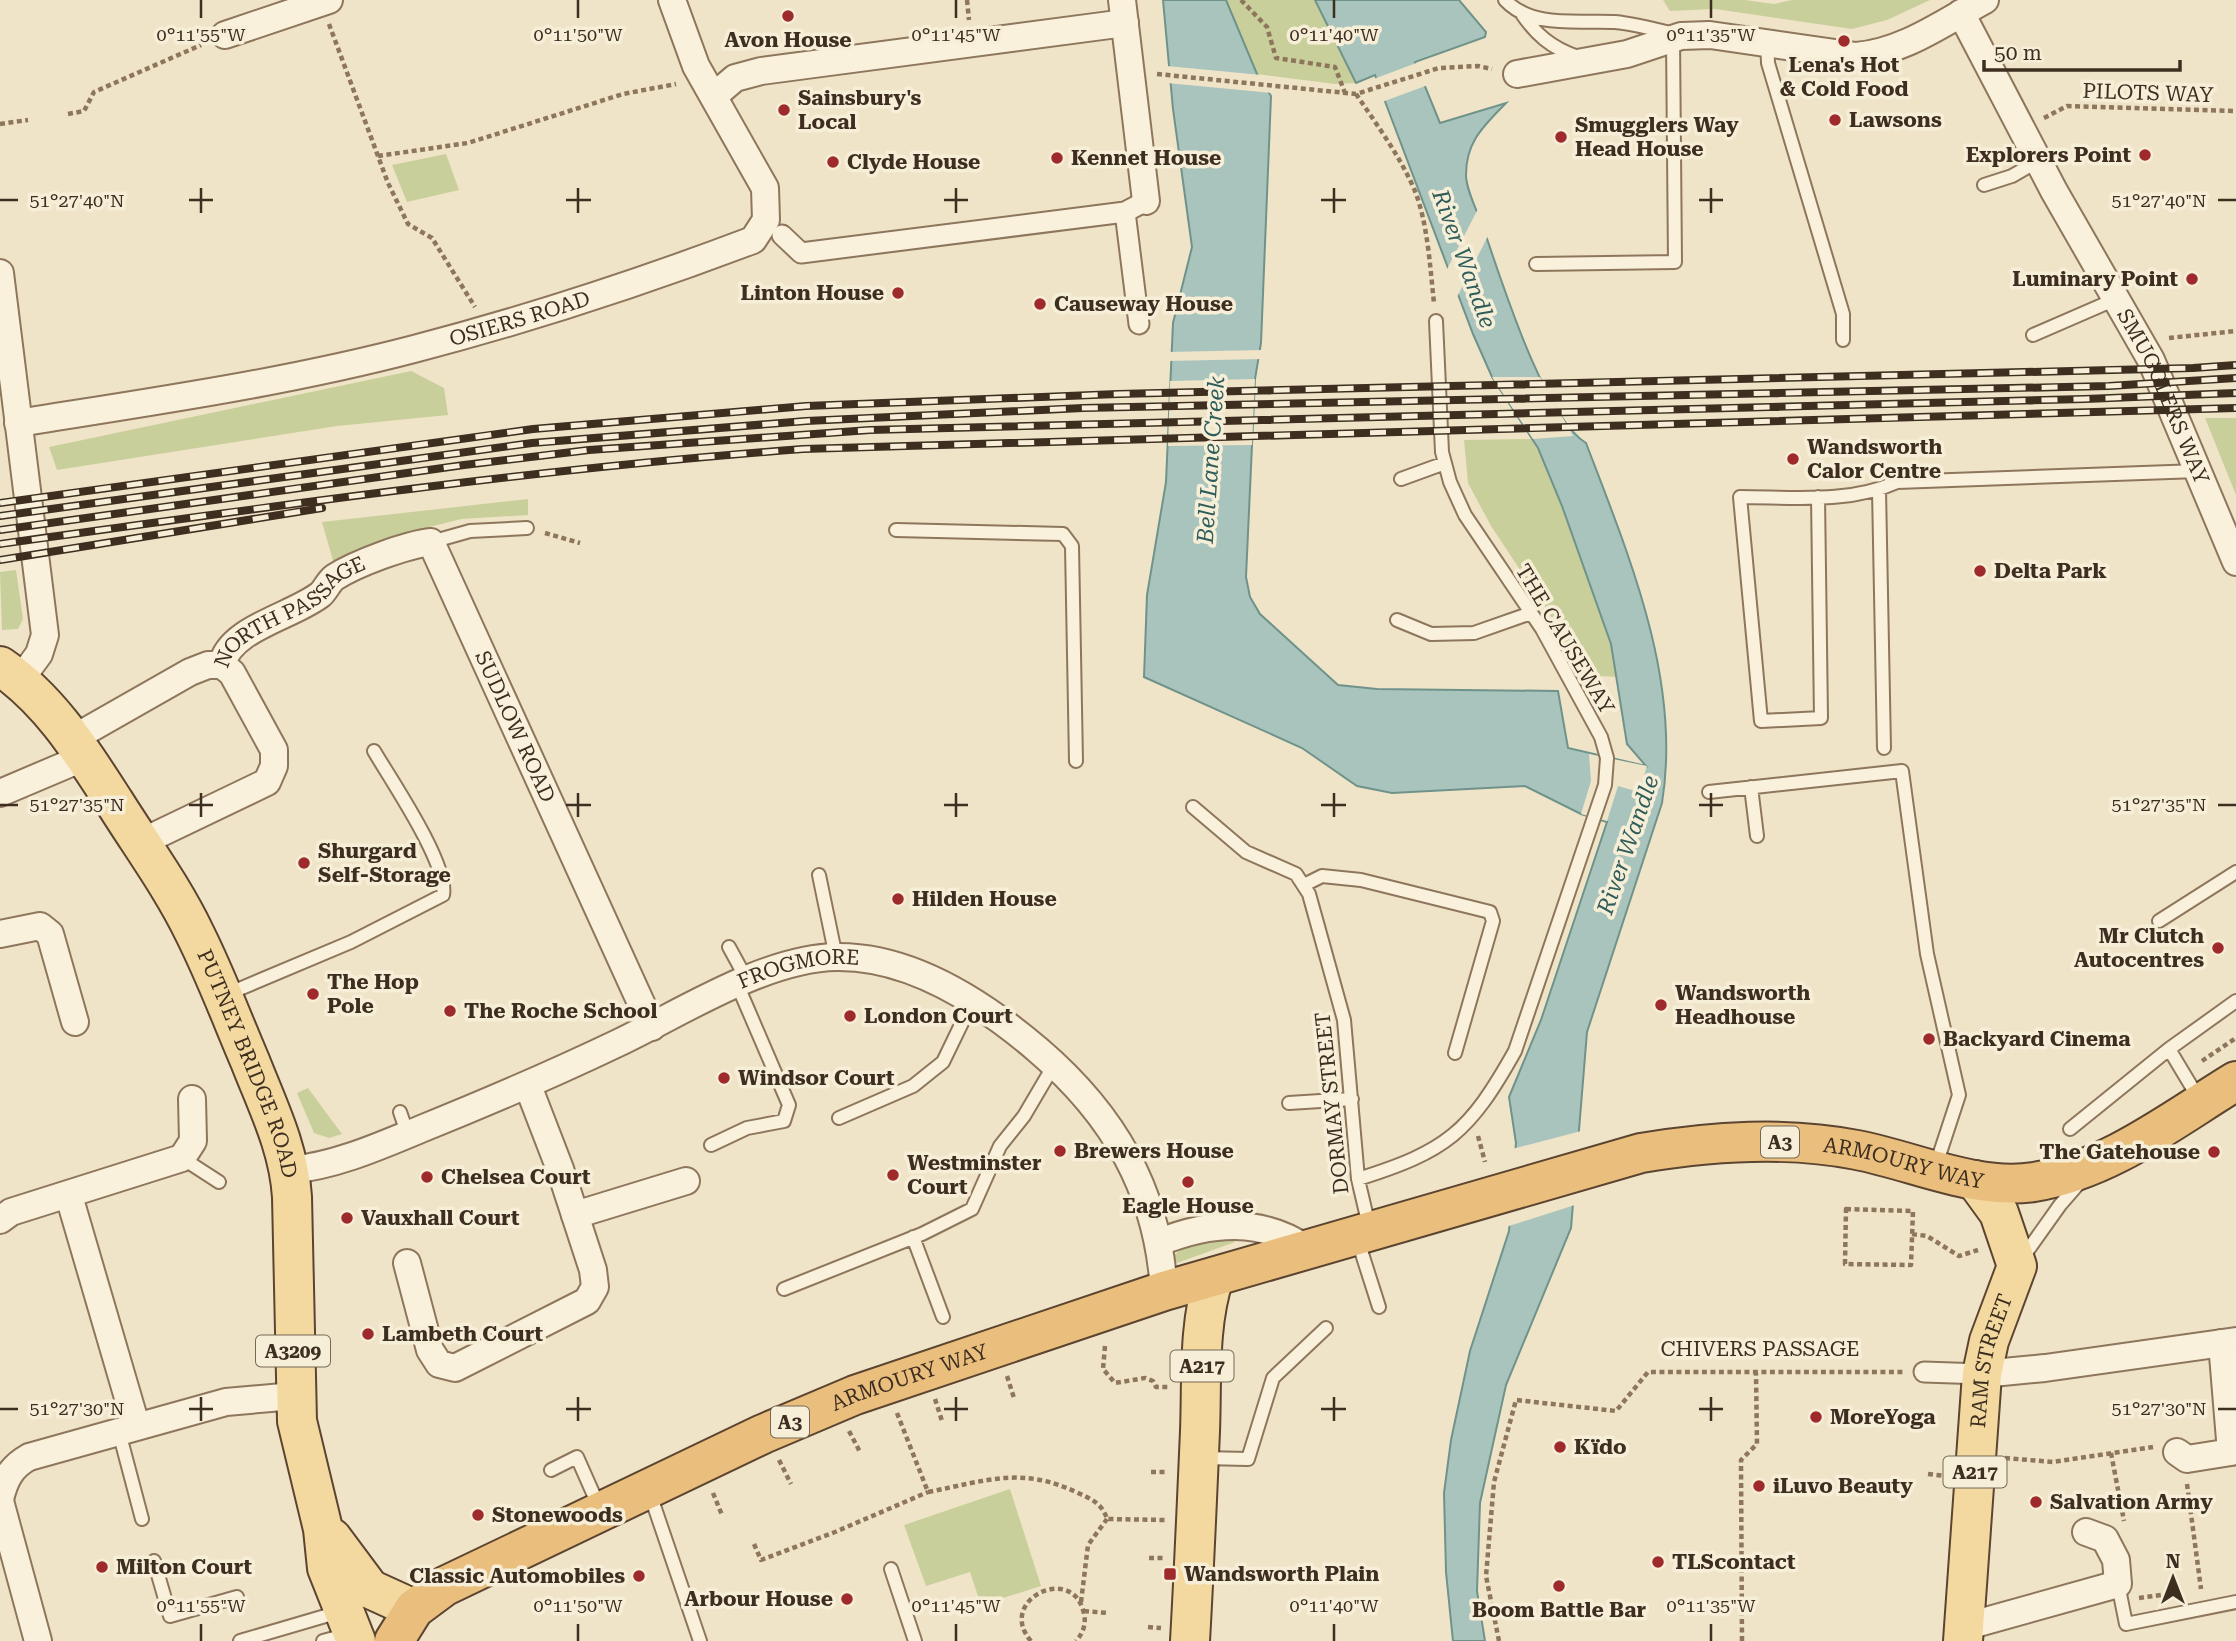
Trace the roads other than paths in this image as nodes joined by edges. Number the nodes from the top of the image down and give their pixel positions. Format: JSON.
{"nodes":[{"id":1,"x":672,"y":0,"type":"edge"},
{"id":2,"x":1506,"y":0,"type":"edge"},
{"id":3,"x":1985,"y":0,"type":"edge"},
{"id":4,"x":328,"y":10,"type":"edge"},
{"id":5,"x":1520,"y":10,"type":"junction"},
{"id":6,"x":1123,"y":12,"type":"edge"},
{"id":7,"x":1961,"y":13,"type":"junction"},
{"id":8,"x":225,"y":35,"type":"road end"},
{"id":9,"x":1677,"y":37,"type":"junction"},
{"id":10,"x":1767,"y":41,"type":"junction"},
{"id":11,"x":1585,"y":60,"type":"junction"},
{"id":12,"x":1517,"y":74,"type":"road end"},
{"id":13,"x":715,"y":96,"type":"junction"},
{"id":14,"x":2038,"y":161,"type":"junction"},
{"id":15,"x":1984,"y":185,"type":"dead end"},
{"id":16,"x":1135,"y":206,"type":"junction"},
{"id":17,"x":782,"y":235,"type":"dead end"},
{"id":18,"x":1536,"y":264,"type":"dead end"},
{"id":19,"x":0,"y":273,"type":"edge"},
{"id":20,"x":2116,"y":299,"type":"junction"},
{"id":21,"x":1436,"y":321,"type":"road end"},
{"id":22,"x":1139,"y":324,"type":"dead end"},
{"id":23,"x":2033,"y":335,"type":"dead end"},
{"id":24,"x":1843,"y":340,"type":"dead end"},
{"id":25,"x":7,"y":391,"type":"edge"},
{"id":26,"x":18,"y":423,"type":"junction"},
{"id":27,"x":1445,"y":463,"type":"junction"},
{"id":28,"x":2199,"y":471,"type":"junction"},
{"id":29,"x":1401,"y":479,"type":"dead end"},
{"id":30,"x":1879,"y":490,"type":"junction"},
{"id":31,"x":1818,"y":497,"type":"junction"},
{"id":32,"x":527,"y":528,"type":"road end"},
{"id":33,"x":896,"y":530,"type":"dead end"},
{"id":34,"x":432,"y":542,"type":"junction"},
{"id":35,"x":2236,"y":562,"type":"edge"},
{"id":36,"x":1531,"y":612,"type":"junction"},
{"id":37,"x":1397,"y":620,"type":"dead end"},
{"id":38,"x":222,"y":665,"type":"junction"},
{"id":39,"x":10,"y":673,"type":"edge"},
{"id":40,"x":79,"y":748,"type":"junction"},
{"id":41,"x":1884,"y":748,"type":"dead end"},
{"id":42,"x":374,"y":751,"type":"dead end"},
{"id":43,"x":1076,"y":761,"type":"dead end"},
{"id":44,"x":1751,"y":787,"type":"junction"},
{"id":45,"x":1709,"y":792,"type":"dead end"},
{"id":46,"x":0,"y":793,"type":"edge"},
{"id":47,"x":1193,"y":807,"type":"dead end"},
{"id":48,"x":1757,"y":836,"type":"dead end"},
{"id":49,"x":142,"y":842,"type":"junction"},
{"id":50,"x":2236,"y":872,"type":"edge"},
{"id":51,"x":819,"y":875,"type":"dead end"},
{"id":52,"x":1304,"y":885,"type":"junction"},
{"id":53,"x":2159,"y":921,"type":"dead end"},
{"id":54,"x":0,"y":934,"type":"edge"},
{"id":55,"x":729,"y":947,"type":"dead end"},
{"id":56,"x":836,"y":957,"type":"junction"},
{"id":57,"x":742,"y":982,"type":"junction"},
{"id":58,"x":224,"y":996,"type":"junction"},
{"id":59,"x":2236,"y":1001,"type":"edge"},
{"id":60,"x":972,"y":1002,"type":"junction"},
{"id":61,"x":75,"y":1022,"type":"dead end"},
{"id":62,"x":652,"y":1027,"type":"junction"},
{"id":63,"x":2169,"y":1049,"type":"junction"},
{"id":64,"x":1455,"y":1053,"type":"dead end"},
{"id":65,"x":1054,"y":1064,"type":"junction"},
{"id":66,"x":2236,"y":1081,"type":"edge"},
{"id":67,"x":528,"y":1086,"type":"junction"},
{"id":68,"x":192,"y":1099,"type":"dead end"},
{"id":69,"x":1352,"y":1099,"type":"junction"},
{"id":70,"x":1289,"y":1102,"type":"dead end"},
{"id":71,"x":2202,"y":1102,"type":"junction"},
{"id":72,"x":839,"y":1118,"type":"dead end"},
{"id":73,"x":2070,"y":1129,"type":"dead end"},
{"id":74,"x":711,"y":1145,"type":"dead end"},
{"id":75,"x":182,"y":1158,"type":"junction"},
{"id":76,"x":2095,"y":1166,"type":"junction"},
{"id":77,"x":1934,"y":1169,"type":"junction"},
{"id":78,"x":290,"y":1170,"type":"junction"},
{"id":79,"x":1358,"y":1179,"type":"junction"},
{"id":80,"x":1975,"y":1180,"type":"junction"},
{"id":81,"x":686,"y":1181,"type":"dead end"},
{"id":82,"x":219,"y":1182,"type":"dead end"},
{"id":83,"x":69,"y":1196,"type":"junction"},
{"id":84,"x":575,"y":1215,"type":"junction"},
{"id":85,"x":0,"y":1220,"type":"edge"},
{"id":86,"x":1363,"y":1232,"type":"junction"},
{"id":87,"x":913,"y":1237,"type":"junction"},
{"id":88,"x":1160,"y":1242,"type":"junction"},
{"id":89,"x":1307,"y":1249,"type":"junction"},
{"id":90,"x":2001,"y":1257,"type":"junction"},
{"id":91,"x":407,"y":1263,"type":"dead end"},
{"id":92,"x":1214,"y":1277,"type":"junction"},
{"id":93,"x":784,"y":1289,"type":"dead end"},
{"id":94,"x":1164,"y":1291,"type":"junction"},
{"id":95,"x":1379,"y":1307,"type":"dead end"},
{"id":96,"x":943,"y":1317,"type":"dead end"},
{"id":97,"x":1326,"y":1328,"type":"dead end"},
{"id":98,"x":2229,"y":1342,"type":"edge"},
{"id":99,"x":1924,"y":1372,"type":"road end"},
{"id":100,"x":1982,"y":1374,"type":"junction"},
{"id":101,"x":295,"y":1396,"type":"junction"},
{"id":102,"x":128,"y":1428,"type":"junction"},
{"id":103,"x":2182,"y":1456,"type":"road end"},
{"id":104,"x":1184,"y":1465,"type":"junction"},
{"id":105,"x":551,"y":1470,"type":"dead end"},
{"id":106,"x":649,"y":1491,"type":"junction"},
{"id":107,"x":0,"y":1499,"type":"edge"},
{"id":108,"x":602,"y":1513,"type":"junction"},
{"id":109,"x":142,"y":1519,"type":"dead end"},
{"id":110,"x":2095,"y":1535,"type":"road end"},
{"id":111,"x":154,"y":1561,"type":"dead end"},
{"id":112,"x":891,"y":1569,"type":"dead end"},
{"id":113,"x":2126,"y":1585,"type":"junction"},
{"id":114,"x":237,"y":1597,"type":"dead end"},
{"id":115,"x":2236,"y":1602,"type":"edge"},
{"id":116,"x":414,"y":1609,"type":"junction"},
{"id":117,"x":349,"y":1623,"type":"edge"},
{"id":118,"x":1963,"y":1634,"type":"edge"},
{"id":119,"x":38,"y":1641,"type":"edge"},
{"id":120,"x":240,"y":1641,"type":"edge"},
{"id":121,"x":394,"y":1641,"type":"edge"},
{"id":122,"x":700,"y":1641,"type":"edge"},
{"id":123,"x":915,"y":1641,"type":"edge"},
{"id":124,"x":1190,"y":1641,"type":"edge"}],
"edges":[{"from":1,"to":13,"type":"street","name":"OSIERS ROAD"},
{"from":2,"to":5,"type":"lane"},
{"from":3,"to":7,"type":"street"},
{"from":4,"to":8,"type":"street"},
{"from":5,"to":9,"type":"lane"},
{"from":5,"to":11,"type":"lane"},
{"from":6,"to":13,"type":"street"},
{"from":6,"to":16,"type":"street"},
{"from":7,"to":10,"type":"street"},
{"from":7,"to":14,"type":"street","name":"SMUGGLERS WAY"},
{"from":9,"to":10,"type":"street"},
{"from":9,"to":11,"type":"street"},
{"from":9,"to":18,"type":"lane"},
{"from":10,"to":24,"type":"lane"},
{"from":11,"to":12,"type":"street"},
{"from":13,"to":26,"type":"street","name":"OSIERS ROAD"},
{"from":14,"to":15,"type":"lane"},
{"from":14,"to":20,"type":"street","name":"SMUGGLERS WAY"},
{"from":16,"to":17,"type":"street"},
{"from":16,"to":22,"type":"street"},
{"from":19,"to":25,"type":"street"},
{"from":20,"to":23,"type":"lane"},
{"from":20,"to":28,"type":"street","name":"SMUGGLERS WAY"},
{"from":21,"to":27,"type":"lane","name":"THE CAUSEWAY"},
{"from":25,"to":26,"type":"street"},
{"from":26,"to":39,"type":"street"},
{"from":27,"to":29,"type":"lane"},
{"from":27,"to":36,"type":"lane","name":"THE CAUSEWAY"},
{"from":28,"to":30,"type":"lane"},
{"from":28,"to":35,"type":"street","name":"SMUGGLERS WAY"},
{"from":30,"to":31,"type":"lane"},
{"from":30,"to":41,"type":"lane"},
{"from":31,"to":31,"type":"lane"},
{"from":32,"to":34,"type":"lane","name":"NORTH PASSAGE"},
{"from":33,"to":43,"type":"lane"},
{"from":34,"to":38,"type":"street","name":"NORTH PASSAGE"},
{"from":34,"to":62,"type":"street","name":"SUDLOW ROAD"},
{"from":36,"to":37,"type":"lane"},
{"from":36,"to":79,"type":"lane","name":"THE CAUSEWAY"},
{"from":38,"to":40,"type":"street","name":"NORTH PASSAGE"},
{"from":38,"to":49,"type":"street"},
{"from":39,"to":40,"type":"main road","name":"PUTNEY BRIDGE ROAD","number":"A3209"},
{"from":40,"to":46,"type":"street","name":"NORTH PASSAGE"},
{"from":40,"to":49,"type":"main road","name":"PUTNEY BRIDGE ROAD","number":"A3209"},
{"from":42,"to":58,"type":"lane"},
{"from":44,"to":45,"type":"lane"},
{"from":44,"to":48,"type":"lane"},
{"from":44,"to":77,"type":"lane"},
{"from":47,"to":52,"type":"lane"},
{"from":49,"to":58,"type":"main road","name":"PUTNEY BRIDGE ROAD","number":"A3209"},
{"from":50,"to":53,"type":"lane"},
{"from":51,"to":56,"type":"lane"},
{"from":52,"to":64,"type":"lane"},
{"from":52,"to":69,"type":"lane","name":"DORMAY STREET"},
{"from":54,"to":61,"type":"street"},
{"from":55,"to":57,"type":"lane"},
{"from":56,"to":57,"type":"street","name":"FROGMORE"},
{"from":56,"to":60,"type":"street","name":"FROGMORE"},
{"from":57,"to":62,"type":"street","name":"FROGMORE"},
{"from":57,"to":74,"type":"lane"},
{"from":58,"to":78,"type":"main road","name":"PUTNEY BRIDGE ROAD","number":"A3209"},
{"from":59,"to":63,"type":"lane"},
{"from":60,"to":65,"type":"street","name":"FROGMORE"},
{"from":60,"to":72,"type":"lane"},
{"from":62,"to":67,"type":"street","name":"FROGMORE"},
{"from":63,"to":71,"type":"lane"},
{"from":63,"to":73,"type":"lane"},
{"from":65,"to":87,"type":"lane"},
{"from":65,"to":88,"type":"street","name":"FROGMORE"},
{"from":66,"to":71,"type":"highway","name":"ARMOURY WAY","number":"A3"},
{"from":67,"to":78,"type":"street","name":"FROGMORE"},
{"from":67,"to":84,"type":"street"},
{"from":68,"to":75,"type":"street"},
{"from":69,"to":70,"type":"lane"},
{"from":69,"to":79,"type":"lane","name":"DORMAY STREET"},
{"from":71,"to":76,"type":"highway","name":"ARMOURY WAY","number":"A3"},
{"from":75,"to":82,"type":"lane"},
{"from":75,"to":83,"type":"street"},
{"from":76,"to":80,"type":"highway","name":"ARMOURY WAY","number":"A3"},
{"from":76,"to":90,"type":"lane"},
{"from":77,"to":80,"type":"highway","name":"ARMOURY WAY","number":"A3"},
{"from":77,"to":86,"type":"highway","name":"ARMOURY WAY","number":"A3"},
{"from":78,"to":101,"type":"main road","name":"PUTNEY BRIDGE ROAD","number":"A3209"},
{"from":79,"to":86,"type":"lane","name":"DORMAY STREET"},
{"from":80,"to":90,"type":"main road","name":"RAM STREET"},
{"from":81,"to":84,"type":"street"},
{"from":83,"to":85,"type":"street"},
{"from":83,"to":102,"type":"street"},
{"from":84,"to":91,"type":"street"},
{"from":86,"to":89,"type":"highway","name":"ARMOURY WAY","number":"A3"},
{"from":86,"to":95,"type":"lane","name":"DORMAY STREET"},
{"from":87,"to":93,"type":"lane"},
{"from":87,"to":96,"type":"lane"},
{"from":88,"to":89,"type":"street"},
{"from":88,"to":94,"type":"street","name":"FROGMORE"},
{"from":89,"to":92,"type":"highway","name":"ARMOURY WAY","number":"A3"},
{"from":90,"to":100,"type":"main road","name":"RAM STREET","number":"A217"},
{"from":92,"to":94,"type":"highway","name":"ARMOURY WAY","number":"A3"},
{"from":92,"to":104,"type":"main road","number":"A217"},
{"from":94,"to":106,"type":"highway","name":"ARMOURY WAY","number":"A3"},
{"from":97,"to":104,"type":"lane"},
{"from":98,"to":100,"type":"street"},
{"from":98,"to":103,"type":"street"},
{"from":99,"to":100,"type":"street"},
{"from":100,"to":118,"type":"main road","name":"RAM STREET","number":"A217"},
{"from":101,"to":102,"type":"street"},
{"from":101,"to":117,"type":"main road","name":"PUTNEY BRIDGE ROAD","number":"A3209"},
{"from":102,"to":107,"type":"street"},
{"from":102,"to":109,"type":"lane"},
{"from":104,"to":124,"type":"main road","number":"A217"},
{"from":105,"to":108,"type":"lane"},
{"from":106,"to":108,"type":"highway","name":"ARMOURY WAY","number":"A3"},
{"from":106,"to":122,"type":"lane"},
{"from":107,"to":119,"type":"street"},
{"from":108,"to":116,"type":"highway","name":"ARMOURY WAY","number":"A3"},
{"from":110,"to":113,"type":"street"},
{"from":111,"to":114,"type":"lane"},
{"from":112,"to":123,"type":"lane"},
{"from":113,"to":115,"type":"lane"},
{"from":113,"to":118,"type":"street"},
{"from":116,"to":117,"type":"main road"},
{"from":116,"to":121,"type":"highway","name":"ARMOURY WAY","number":"A3"},
{"from":117,"to":120,"type":"lane"}]}
